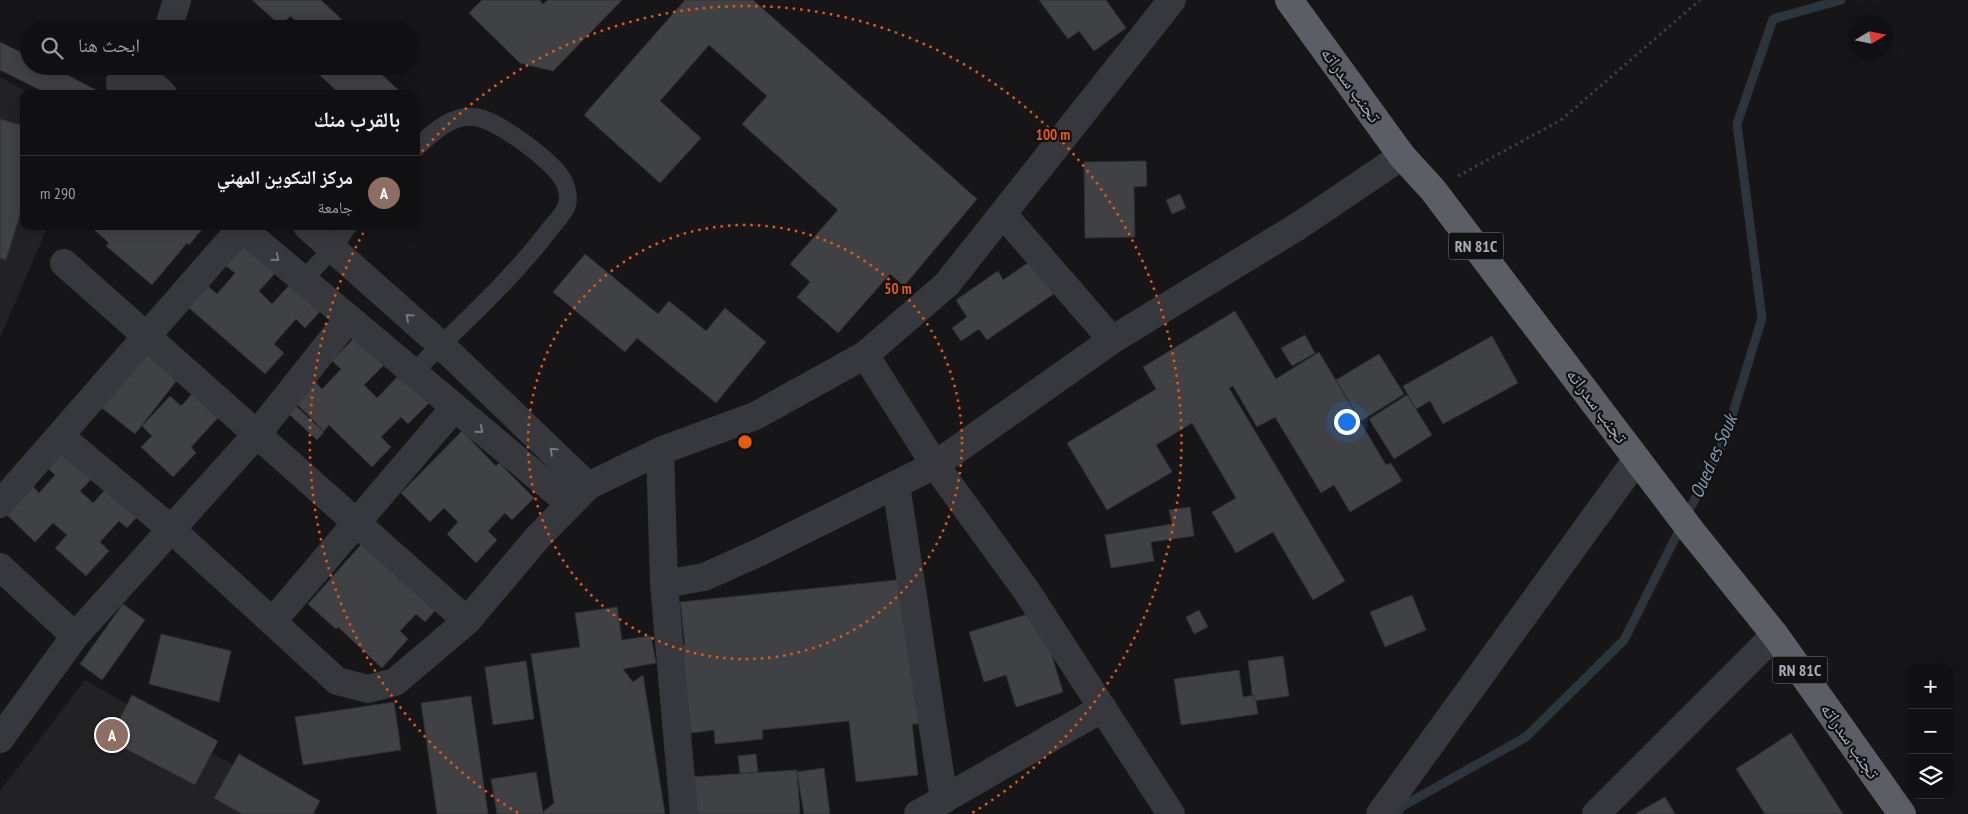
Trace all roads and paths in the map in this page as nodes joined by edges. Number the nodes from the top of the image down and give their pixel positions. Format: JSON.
{"nodes":[{"id":1,"x":177,"y":0,"type":"edge"},
{"id":2,"x":1172,"y":0,"type":"edge"},
{"id":3,"x":1289,"y":0,"type":"edge"},
{"id":4,"x":1700,"y":0,"type":"edge"},
{"id":5,"x":171,"y":20,"type":"edge"},
{"id":6,"x":153,"y":84,"type":"edge"},
{"id":7,"x":121,"y":90,"type":"edge"},
{"id":8,"x":420,"y":144,"type":"edge"},
{"id":9,"x":1402,"y":156,"type":"junction"},
{"id":10,"x":1433,"y":190,"type":"junction"},
{"id":11,"x":1003,"y":214,"type":"junction"},
{"id":12,"x":237,"y":230,"type":"edge"},
{"id":13,"x":244,"y":230,"type":"edge"},
{"id":14,"x":311,"y":230,"type":"edge"},
{"id":15,"x":345,"y":230,"type":"edge"},
{"id":16,"x":332,"y":249,"type":"junction"},
{"id":17,"x":64,"y":263,"type":"dead end"},
{"id":18,"x":303,"y":280,"type":"junction"},
{"id":19,"x":349,"y":318,"type":"junction"},
{"id":20,"x":147,"y":337,"type":"junction"},
{"id":21,"x":1112,"y":340,"type":"junction"},
{"id":22,"x":441,"y":345,"type":"junction"},
{"id":23,"x":866,"y":355,"type":"junction"},
{"id":24,"x":413,"y":373,"type":"junction"},
{"id":25,"x":454,"y":408,"type":"junction"},
{"id":26,"x":256,"y":434,"type":"junction"},
{"id":27,"x":60,"y":436,"type":"junction"},
{"id":28,"x":660,"y":451,"type":"junction"},
{"id":29,"x":1638,"y":459,"type":"junction"},
{"id":30,"x":935,"y":465,"type":"junction"},
{"id":31,"x":896,"y":485,"type":"junction"},
{"id":32,"x":579,"y":495,"type":"junction"},
{"id":33,"x":0,"y":504,"type":"edge"},
{"id":34,"x":356,"y":522,"type":"junction"},
{"id":35,"x":171,"y":529,"type":"junction"},
{"id":36,"x":0,"y":567,"type":"edge"},
{"id":37,"x":664,"y":584,"type":"junction"},
{"id":38,"x":467,"y":620,"type":"junction"},
{"id":39,"x":273,"y":621,"type":"junction"},
{"id":40,"x":1775,"y":635,"type":"junction"},
{"id":41,"x":75,"y":636,"type":"junction"},
{"id":42,"x":1103,"y":708,"type":"junction"},
{"id":43,"x":0,"y":739,"type":"edge"},
{"id":44,"x":944,"y":800,"type":"junction"},
{"id":45,"x":684,"y":814,"type":"edge"},
{"id":46,"x":918,"y":814,"type":"edge"},
{"id":47,"x":1172,"y":814,"type":"edge"},
{"id":48,"x":1380,"y":814,"type":"edge"},
{"id":49,"x":1596,"y":814,"type":"edge"},
{"id":50,"x":1902,"y":814,"type":"edge"}],
"edges":[{"from":1,"to":5,"type":"street"},
{"from":2,"to":11,"type":"street"},
{"from":3,"to":9,"type":"highway","name":"تجنب سدراته","number":"RN 81C"},
{"from":4,"to":10,"type":"path"},
{"from":6,"to":7,"type":"street"},
{"from":8,"to":22,"type":"lane"},
{"from":9,"to":10,"type":"highway","name":"تجنب سدراته","number":"RN 81C"},
{"from":9,"to":21,"type":"street"},
{"from":10,"to":29,"type":"highway","name":"تجنب سدراته","number":"RN 81C"},
{"from":11,"to":21,"type":"street"},
{"from":11,"to":23,"type":"street"},
{"from":12,"to":20,"type":"street"},
{"from":13,"to":18,"type":"street","one_way":true},
{"from":14,"to":16,"type":"street"},
{"from":15,"to":16,"type":"lane"},
{"from":16,"to":18,"type":"lane"},
{"from":22,"to":16,"type":"street","one_way":true},
{"from":17,"to":20,"type":"street"},
{"from":18,"to":19,"type":"street"},
{"from":19,"to":24,"type":"street"},
{"from":19,"to":26,"type":"street"},
{"from":20,"to":26,"type":"street"},
{"from":20,"to":27,"type":"street"},
{"from":21,"to":30,"type":"street"},
{"from":22,"to":24,"type":"lane"},
{"from":32,"to":22,"type":"street","one_way":true},
{"from":23,"to":28,"type":"street"},
{"from":23,"to":30,"type":"street"},
{"from":24,"to":25,"type":"street"},
{"from":25,"to":32,"type":"street","one_way":true},
{"from":25,"to":34,"type":"street"},
{"from":26,"to":34,"type":"street"},
{"from":26,"to":35,"type":"street"},
{"from":27,"to":33,"type":"street"},
{"from":27,"to":35,"type":"street"},
{"from":28,"to":32,"type":"street"},
{"from":28,"to":37,"type":"street"},
{"from":29,"to":40,"type":"highway","name":"تجنب سدراته","number":"RN 81C"},
{"from":29,"to":48,"type":"street"},
{"from":30,"to":31,"type":"street"},
{"from":30,"to":42,"type":"street"},
{"from":31,"to":37,"type":"street"},
{"from":31,"to":44,"type":"street"},
{"from":32,"to":38,"type":"street"},
{"from":34,"to":38,"type":"street"},
{"from":34,"to":39,"type":"street"},
{"from":35,"to":39,"type":"street"},
{"from":35,"to":41,"type":"street"},
{"from":36,"to":41,"type":"street"},
{"from":37,"to":45,"type":"street"},
{"from":38,"to":39,"type":"street"},
{"from":40,"to":49,"type":"street"},
{"from":40,"to":50,"type":"highway","name":"تجنب سدراته","number":"RN 81C"},
{"from":41,"to":43,"type":"street"},
{"from":42,"to":44,"type":"street"},
{"from":42,"to":47,"type":"street"},
{"from":44,"to":46,"type":"street"}]}
